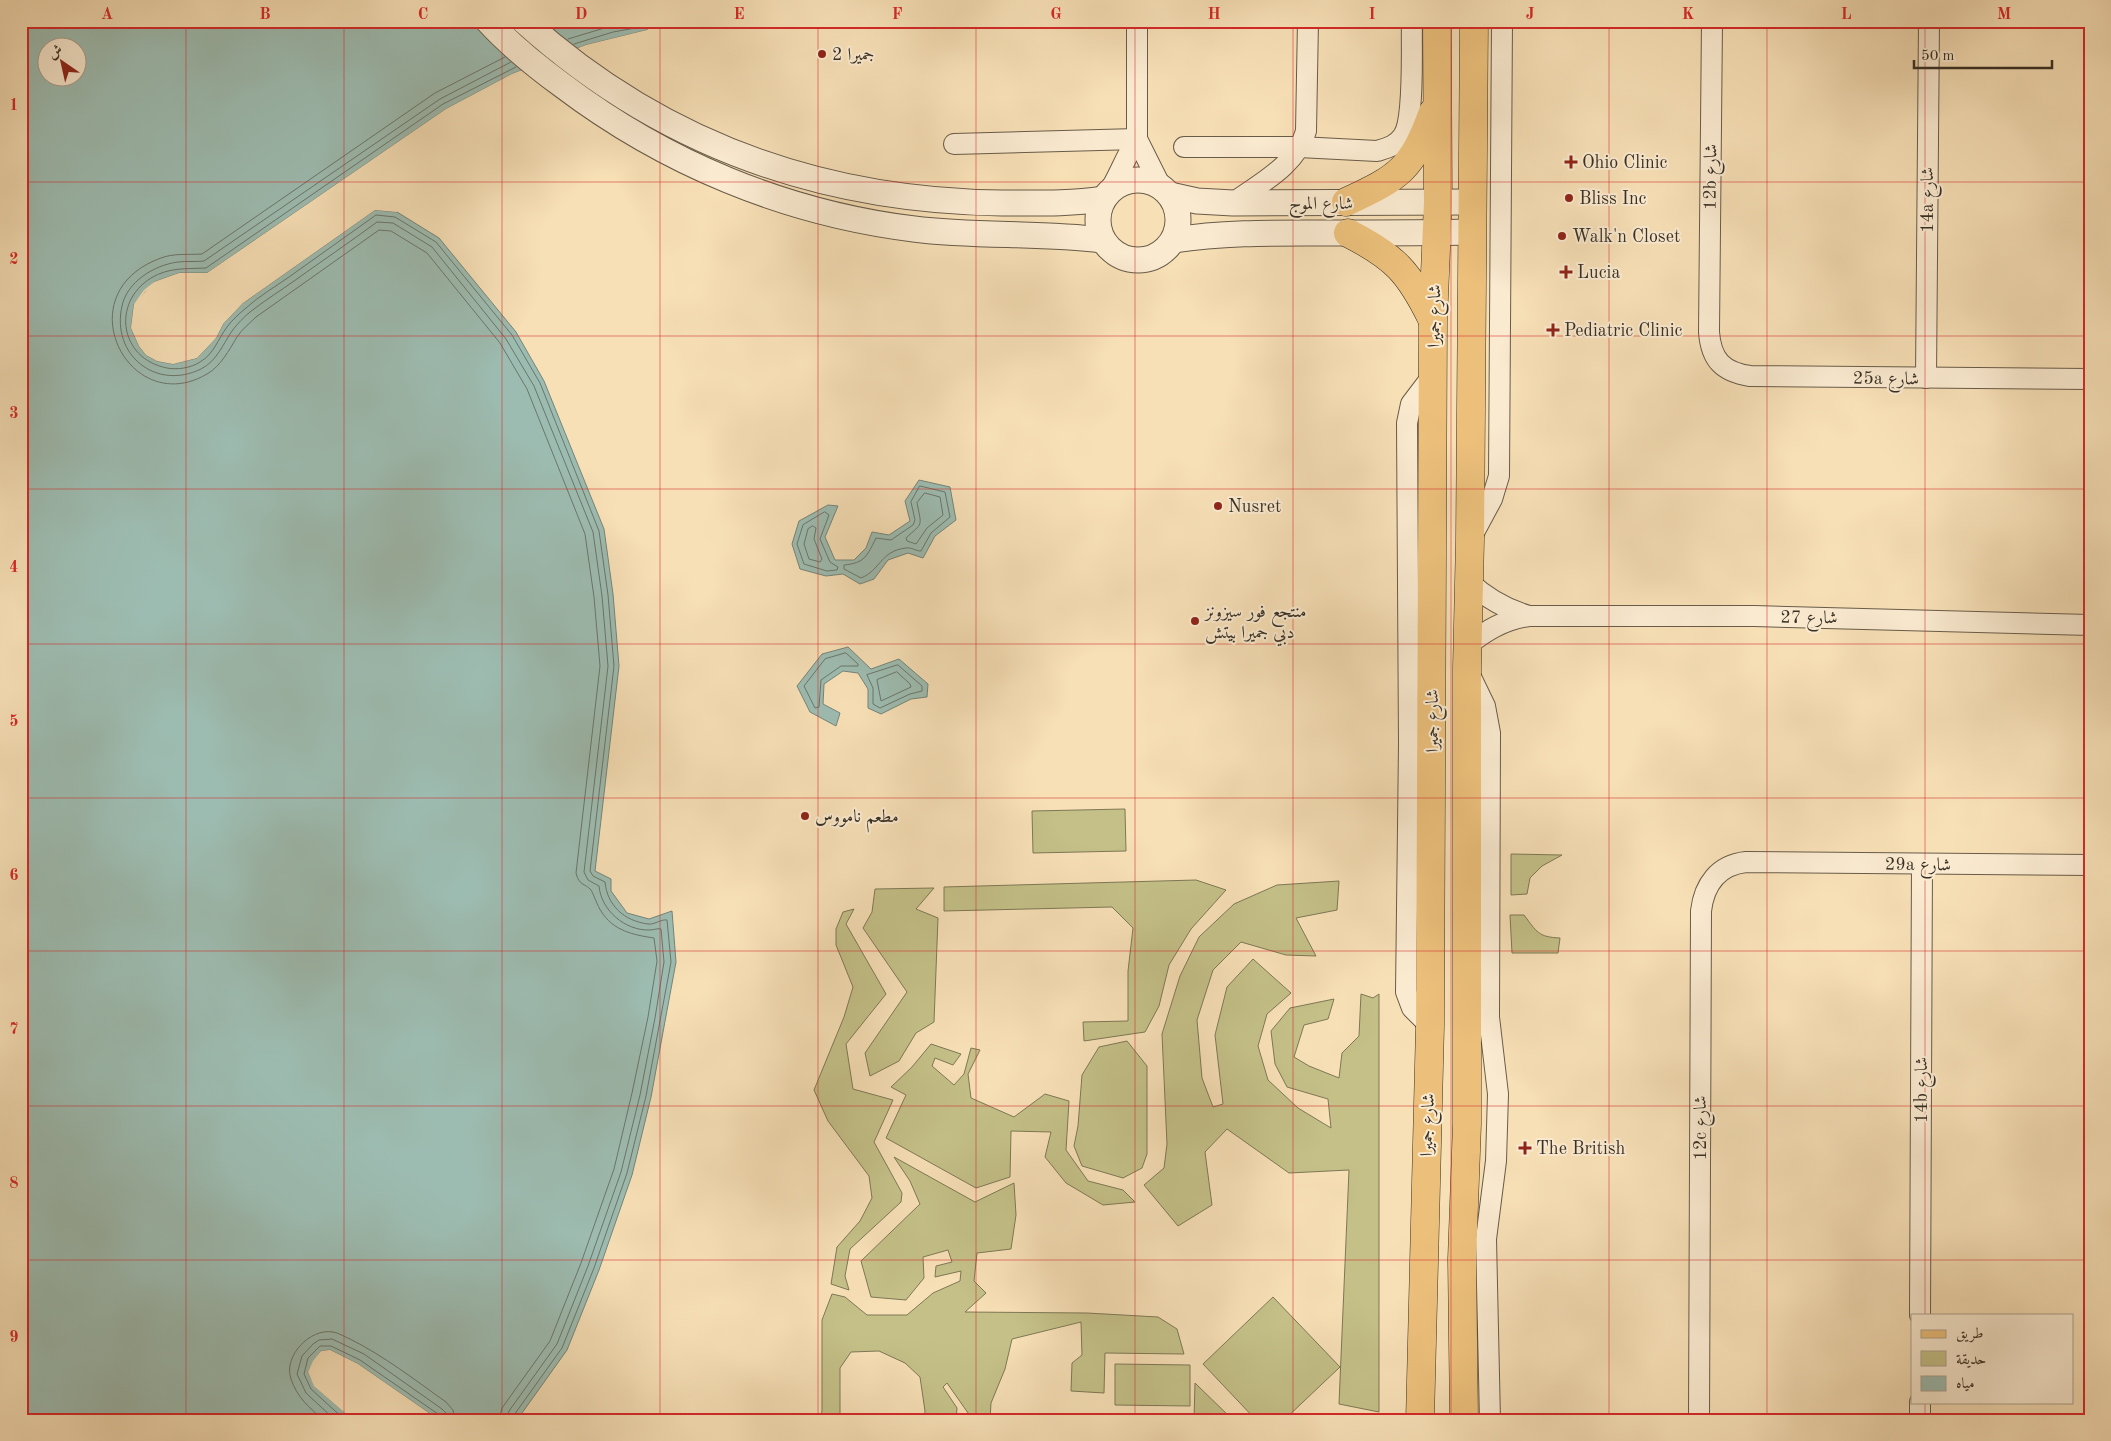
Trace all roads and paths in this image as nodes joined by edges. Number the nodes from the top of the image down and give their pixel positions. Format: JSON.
{"nodes":[{"id":1,"x":488,"y":21,"type":"edge"},
{"id":2,"x":524,"y":21,"type":"edge"},
{"id":3,"x":1137,"y":21,"type":"edge"},
{"id":4,"x":1308,"y":21,"type":"edge"},
{"id":5,"x":1412,"y":21,"type":"edge"},
{"id":6,"x":1438,"y":21,"type":"edge"},
{"id":7,"x":1474,"y":21,"type":"edge"},
{"id":8,"x":1502,"y":21,"type":"edge"},
{"id":9,"x":1712,"y":21,"type":"edge"},
{"id":10,"x":1929,"y":21,"type":"edge"},
{"id":11,"x":1438,"y":99,"type":"junction"},
{"id":12,"x":1137,"y":139,"type":"junction"},
{"id":13,"x":954,"y":144,"type":"dead end"},
{"id":14,"x":1184,"y":147,"type":"dead end"},
{"id":15,"x":1299,"y":147,"type":"junction"},
{"id":16,"x":1165,"y":191,"type":"junction"},
{"id":17,"x":1105,"y":197,"type":"junction"},
{"id":18,"x":1346,"y":202,"type":"junction"},
{"id":19,"x":1438,"y":202,"type":"junction"},
{"id":20,"x":1473,"y":202,"type":"junction"},
{"id":21,"x":1233,"y":203,"type":"junction"},
{"id":22,"x":1438,"y":232,"type":"junction"},
{"id":23,"x":1472,"y":232,"type":"junction"},
{"id":24,"x":1348,"y":233,"type":"junction"},
{"id":25,"x":1102,"y":240,"type":"junction"},
{"id":26,"x":1174,"y":240,"type":"junction"},
{"id":27,"x":1433,"y":321,"type":"junction"},
{"id":28,"x":1708,"y":332,"type":"joint"},
{"id":29,"x":1926,"y":378,"type":"junction"},
{"id":30,"x":2090,"y":379,"type":"edge"},
{"id":31,"x":1470,"y":540,"type":"junction"},
{"id":32,"x":1468,"y":581,"type":"junction"},
{"id":33,"x":1529,"y":616,"type":"junction"},
{"id":34,"x":2090,"y":625,"type":"edge"},
{"id":35,"x":1467,"y":657,"type":"junction"},
{"id":36,"x":1746,"y":862,"type":"joint"},
{"id":37,"x":1922,"y":864,"type":"junction"},
{"id":38,"x":2090,"y":865,"type":"edge"},
{"id":39,"x":1920,"y":1314,"type":"edge"},
{"id":40,"x":1920,"y":1404,"type":"edge"},
{"id":41,"x":1420,"y":1420,"type":"edge"},
{"id":42,"x":1464,"y":1420,"type":"edge"},
{"id":43,"x":1490,"y":1420,"type":"edge"},
{"id":44,"x":1699,"y":1420,"type":"edge"},
{"id":45,"x":1920,"y":1420,"type":"edge"}],
"edges":[{"from":1,"to":25,"type":"street"},
{"from":2,"to":17,"type":"street"},
{"from":3,"to":12,"type":"street"},
{"from":4,"to":15,"type":"street"},
{"from":5,"to":15,"type":"street"},
{"from":6,"to":11,"type":"main road","name":"شارع جميرا"},
{"from":7,"to":20,"type":"main road","name":"شارع جميرا"},
{"from":8,"to":31,"type":"street"},
{"from":9,"to":28,"type":"street","name":"12b شارع"},
{"from":10,"to":29,"type":"street","name":"14a شارع"},
{"from":11,"to":18,"type":"main road"},
{"from":11,"to":19,"type":"main road","name":"شارع جميرا"},
{"from":12,"to":13,"type":"street"},
{"from":12,"to":16,"type":"street"},
{"from":12,"to":17,"type":"street"},
{"from":14,"to":15,"type":"street"},
{"from":15,"to":21,"type":"street"},
{"from":16,"to":17,"type":"street"},
{"from":16,"to":21,"type":"street","name":"شارع الموج"},
{"from":16,"to":26,"type":"street"},
{"from":17,"to":25,"type":"street"},
{"from":18,"to":19,"type":"street","name":"شارع الموج"},
{"from":18,"to":21,"type":"street","name":"شارع الموج"},
{"from":19,"to":20,"type":"street","name":"شارع الموج"},
{"from":19,"to":22,"type":"main road","name":"شارع جميرا"},
{"from":20,"to":23,"type":"main road","name":"شارع جميرا"},
{"from":22,"to":23,"type":"street","name":"شارع الموج"},
{"from":22,"to":24,"type":"street","name":"شارع الموج"},
{"from":22,"to":27,"type":"main road","name":"شارع جميرا"},
{"from":23,"to":31,"type":"main road","name":"شارع جميرا"},
{"from":24,"to":26,"type":"street","name":"شارع الموج"},
{"from":24,"to":27,"type":"main road"},
{"from":25,"to":26,"type":"street"},
{"from":27,"to":41,"type":"main road","name":"شارع جميرا"},
{"from":28,"to":29,"type":"street","name":"25a شارع"},
{"from":29,"to":30,"type":"street","name":"25a شارع"},
{"from":31,"to":32,"type":"main road","name":"شارع جميرا"},
{"from":32,"to":33,"type":"street","name":"شارع 27"},
{"from":32,"to":35,"type":"main road","name":"شارع جميرا"},
{"from":33,"to":34,"type":"street","name":"شارع 27"},
{"from":33,"to":35,"type":"street","name":"شارع 27"},
{"from":35,"to":42,"type":"main road","name":"شارع جميرا"},
{"from":35,"to":43,"type":"street"},
{"from":36,"to":37,"type":"street","name":"29a شارع"},
{"from":36,"to":44,"type":"street","name":"12c شارع"},
{"from":37,"to":38,"type":"street","name":"29a شارع"},
{"from":37,"to":39,"type":"street","name":"14b شارع"},
{"from":40,"to":45,"type":"street"}]}
